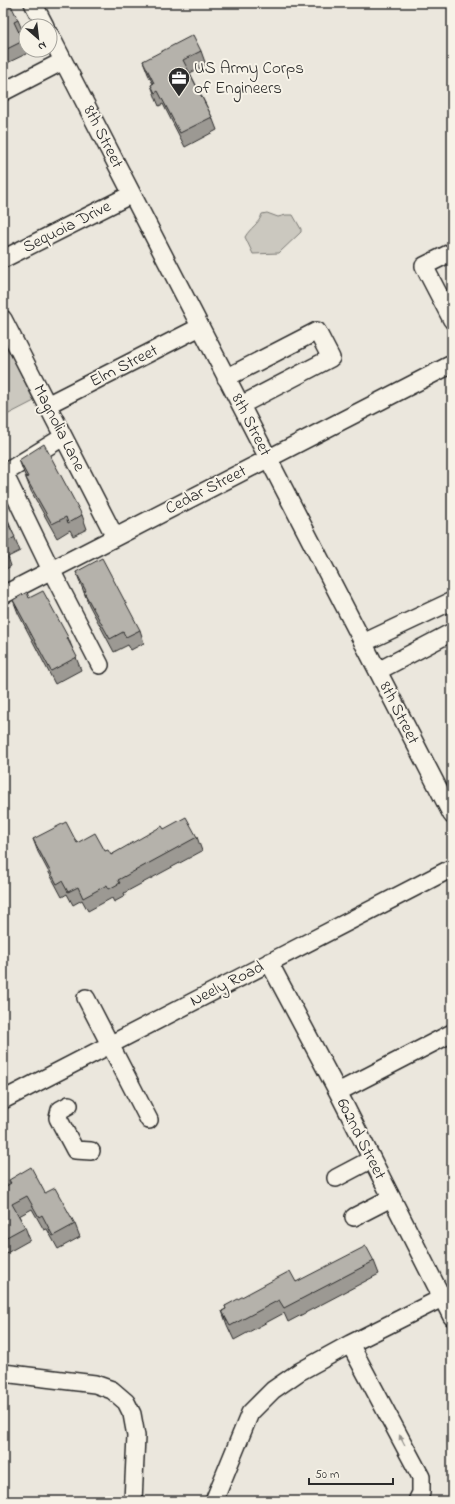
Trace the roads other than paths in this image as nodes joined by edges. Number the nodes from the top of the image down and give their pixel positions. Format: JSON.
{"nodes":[{"id":1,"x":33,"y":3,"type":"edge"},
{"id":2,"x":41,"y":18,"type":"edge"},
{"id":3,"x":58,"y":50,"type":"edge"},
{"id":4,"x":64,"y":61,"type":"junction"},
{"id":5,"x":3,"y":92,"type":"edge"},
{"id":6,"x":132,"y":194,"type":"junction"},
{"id":7,"x":452,"y":252,"type":"edge"},
{"id":8,"x":3,"y":259,"type":"edge"},
{"id":9,"x":3,"y":320,"type":"edge"},
{"id":10,"x":452,"y":320,"type":"edge"},
{"id":11,"x":200,"y":327,"type":"junction"},
{"id":12,"x":452,"y":364,"type":"edge"},
{"id":13,"x":226,"y":378,"type":"junction"},
{"id":14,"x":47,"y":405,"type":"junction"},
{"id":15,"x":241,"y":406,"type":"junction"},
{"id":16,"x":63,"y":438,"type":"junction"},
{"id":17,"x":268,"y":459,"type":"junction"},
{"id":18,"x":4,"y":474,"type":"edge"},
{"id":19,"x":115,"y":537,"type":"junction"},
{"id":20,"x":51,"y":570,"type":"junction"},
{"id":21,"x":3,"y":595,"type":"edge"},
{"id":22,"x":452,"y":601,"type":"edge"},
{"id":23,"x":452,"y":632,"type":"edge"},
{"id":24,"x":363,"y":644,"type":"junction"},
{"id":25,"x":100,"y":665,"type":"dead end"},
{"id":26,"x":378,"y":671,"type":"junction"},
{"id":27,"x":452,"y":815,"type":"edge"},
{"id":28,"x":452,"y":868,"type":"edge"},
{"id":29,"x":269,"y":962,"type":"junction"},
{"id":30,"x":86,"y":998,"type":"dead end"},
{"id":31,"x":452,"y":1033,"type":"edge"},
{"id":32,"x":110,"y":1044,"type":"junction"},
{"id":33,"x":338,"y":1092,"type":"junction"},
{"id":34,"x":3,"y":1100,"type":"edge"},
{"id":35,"x":69,"y":1105,"type":"dead end"},
{"id":36,"x":149,"y":1120,"type":"dead end"},
{"id":37,"x":92,"y":1151,"type":"dead end"},
{"id":38,"x":372,"y":1159,"type":"junction"},
{"id":39,"x":336,"y":1178,"type":"dead end"},
{"id":40,"x":391,"y":1198,"type":"junction"},
{"id":41,"x":354,"y":1217,"type":"dead end"},
{"id":42,"x":447,"y":1296,"type":"edge"},
{"id":43,"x":452,"y":1318,"type":"edge"},
{"id":44,"x":350,"y":1344,"type":"junction"},
{"id":45,"x":3,"y":1373,"type":"edge"},
{"id":46,"x":133,"y":1501,"type":"edge"},
{"id":47,"x":214,"y":1501,"type":"edge"},
{"id":48,"x":418,"y":1501,"type":"edge"}],
"edges":[{"from":1,"to":2,"type":"street"},
{"from":3,"to":4,"type":"street","name":"8th Street"},
{"from":4,"to":5,"type":"street"},
{"from":4,"to":6,"type":"street","name":"8th Street"},
{"from":6,"to":8,"type":"street","name":"Sequoia Drive"},
{"from":6,"to":11,"type":"street","name":"8th Street"},
{"from":7,"to":10,"type":"street"},
{"from":9,"to":14,"type":"street","name":"Magnolia Lane"},
{"from":11,"to":13,"type":"street","name":"8th Street"},
{"from":11,"to":14,"type":"street","name":"Elm Street"},
{"from":12,"to":17,"type":"street","name":"Cedar Street"},
{"from":13,"to":15,"type":"street","name":"8th Street"},
{"from":13,"to":15,"type":"street"},
{"from":14,"to":16,"type":"street","name":"Magnolia Lane"},
{"from":15,"to":17,"type":"street","name":"8th Street"},
{"from":16,"to":18,"type":"street"},
{"from":16,"to":19,"type":"street","name":"Magnolia Lane"},
{"from":17,"to":19,"type":"street","name":"Cedar Street"},
{"from":17,"to":24,"type":"street","name":"8th Street"},
{"from":18,"to":20,"type":"street"},
{"from":19,"to":20,"type":"street","name":"Cedar Street"},
{"from":20,"to":21,"type":"street","name":"Cedar Street"},
{"from":20,"to":25,"type":"street"},
{"from":22,"to":24,"type":"street"},
{"from":23,"to":26,"type":"street"},
{"from":24,"to":26,"type":"street","name":"8th Street"},
{"from":26,"to":27,"type":"street","name":"8th Street"},
{"from":28,"to":29,"type":"street","name":"Neely Road"},
{"from":29,"to":32,"type":"street","name":"Neely Road"},
{"from":29,"to":33,"type":"street","name":"602nd Street"},
{"from":30,"to":32,"type":"street"},
{"from":31,"to":33,"type":"street"},
{"from":32,"to":34,"type":"street","name":"Neely Road"},
{"from":32,"to":36,"type":"street"},
{"from":33,"to":38,"type":"street","name":"602nd Street"},
{"from":35,"to":37,"type":"street"},
{"from":38,"to":39,"type":"street"},
{"from":38,"to":40,"type":"street","name":"602nd Street"},
{"from":40,"to":41,"type":"street"},
{"from":40,"to":42,"type":"street","name":"602nd Street"},
{"from":42,"to":43,"type":"street","name":"602nd Street"},
{"from":42,"to":44,"type":"street"},
{"from":44,"to":47,"type":"street"},
{"from":48,"to":44,"type":"street","one_way":true},
{"from":45,"to":46,"type":"street"}]}
